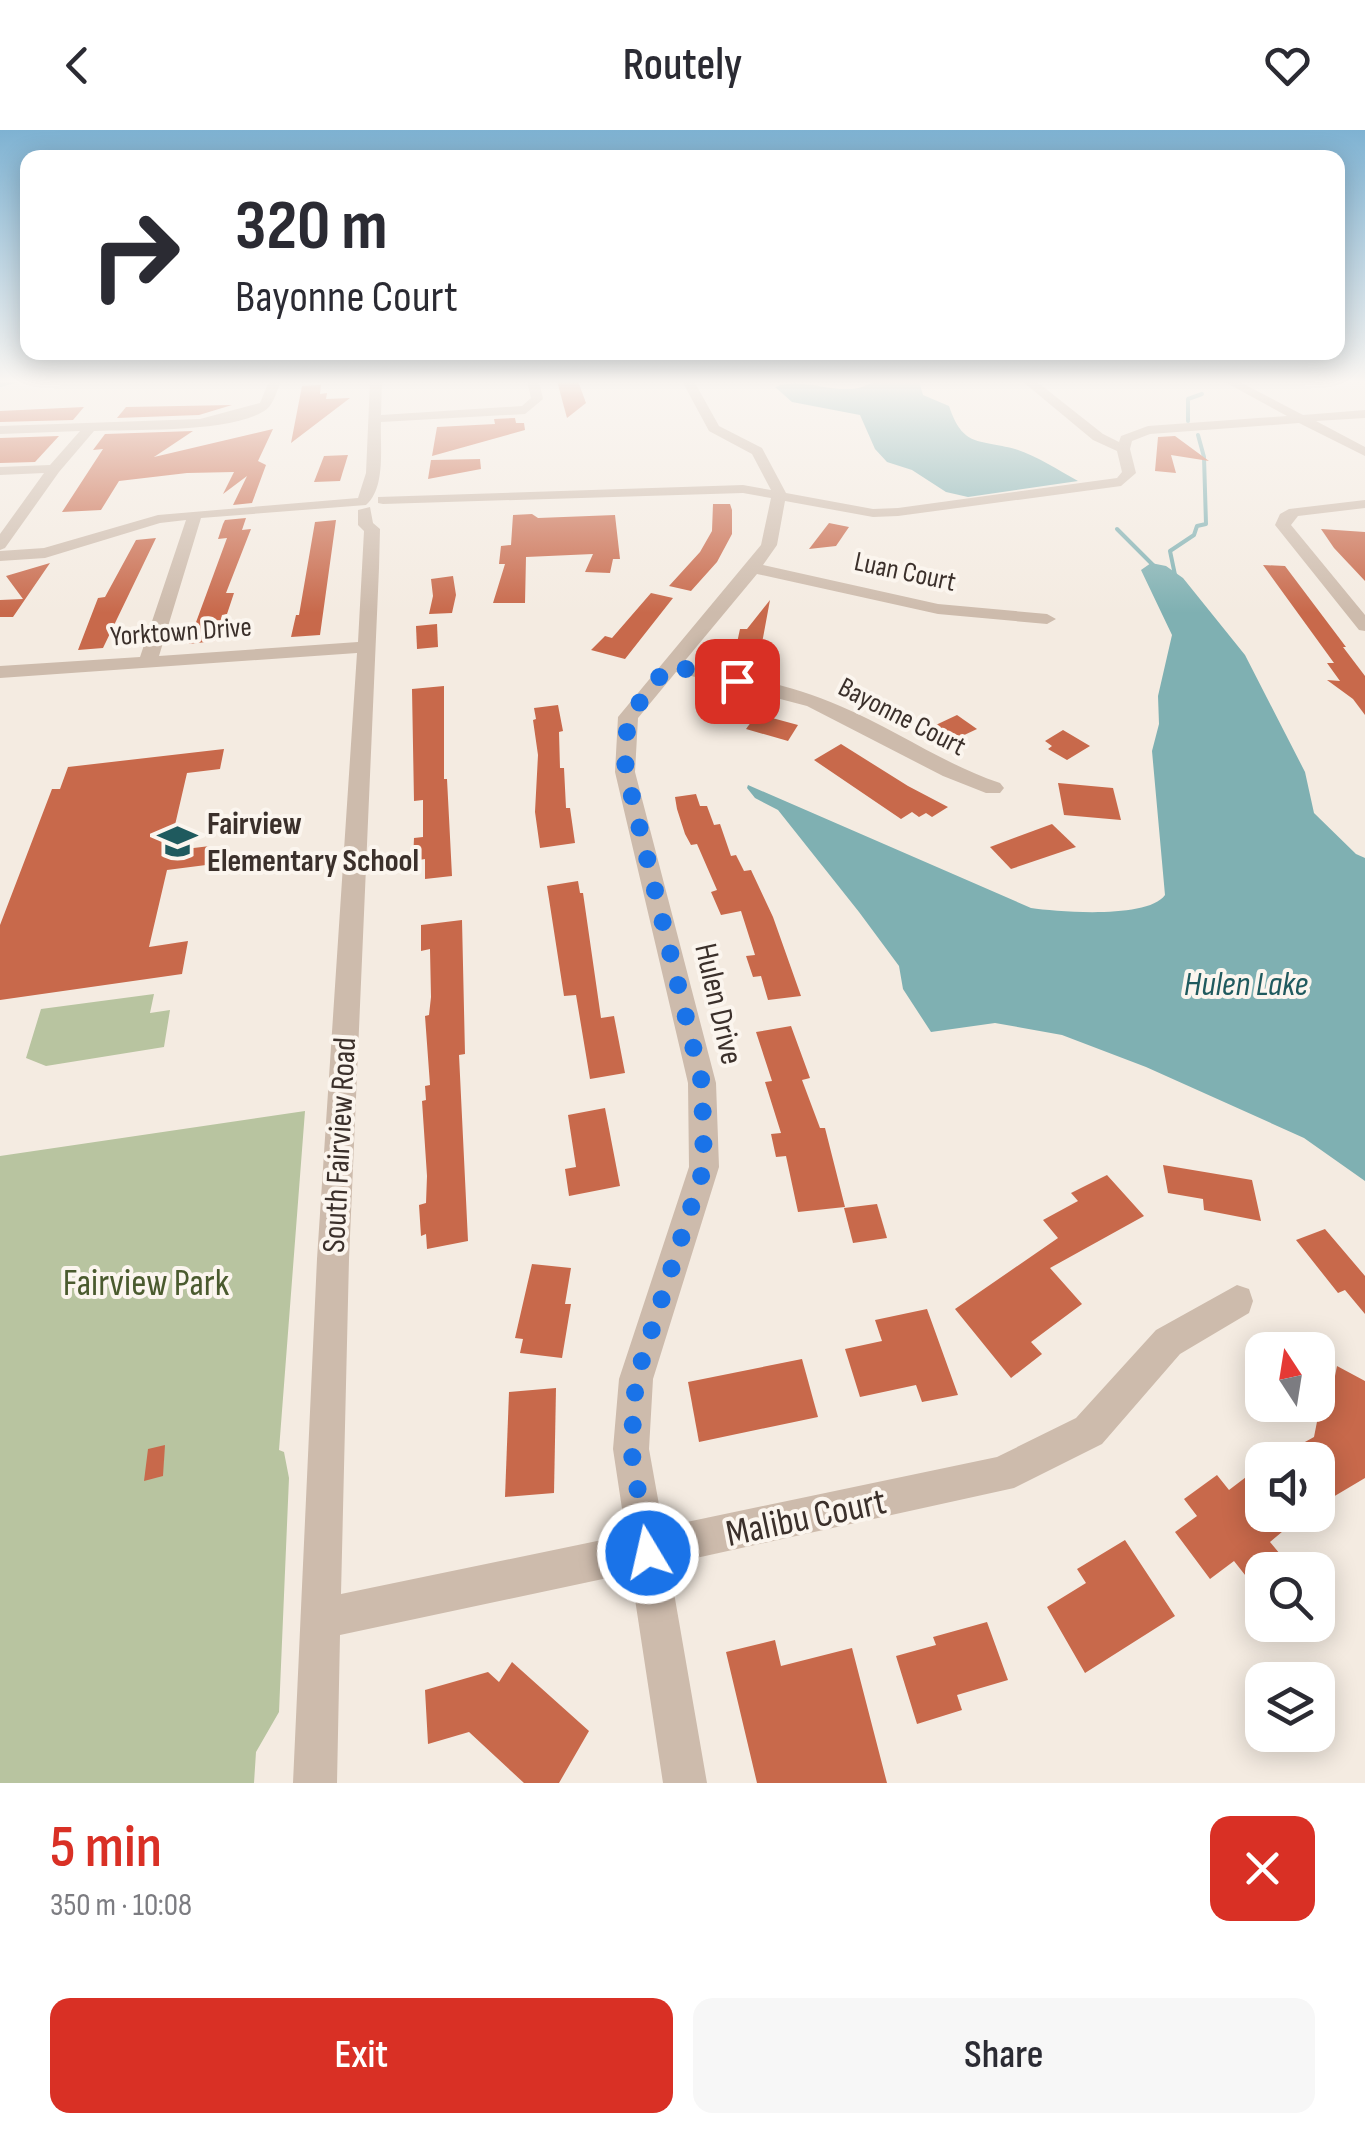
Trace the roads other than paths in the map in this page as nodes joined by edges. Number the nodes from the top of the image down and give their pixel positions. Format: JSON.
{"nodes":[{"id":1,"x":63,"y":458,"type":"edge"},
{"id":2,"x":374,"y":458,"type":"edge"},
{"id":3,"x":760,"y":458,"type":"edge"},
{"id":4,"x":1125,"y":458,"type":"edge"},
{"id":5,"x":54,"y":469,"type":"junction"},
{"id":6,"x":0,"y":471,"type":"edge"},
{"id":7,"x":779,"y":494,"type":"junction"},
{"id":8,"x":372,"y":504,"type":"junction"},
{"id":9,"x":1365,"y":504,"type":"edge"},
{"id":10,"x":195,"y":514,"type":"junction"},
{"id":11,"x":0,"y":545,"type":"edge"},
{"id":12,"x":0,"y":556,"type":"edge"},
{"id":13,"x":753,"y":568,"type":"junction"},
{"id":14,"x":1047,"y":619,"type":"dead end"},
{"id":15,"x":1365,"y":626,"type":"edge"},
{"id":16,"x":365,"y":647,"type":"junction"},
{"id":17,"x":148,"y":661,"type":"junction"},
{"id":18,"x":669,"y":665,"type":"junction"},
{"id":19,"x":0,"y":672,"type":"edge"},
{"id":20,"x":993,"y":788,"type":"dead end"},
{"id":21,"x":1236,"y":1300,"type":"dead end"},
{"id":22,"x":648,"y":1553,"type":"junction"},
{"id":23,"x":320,"y":1620,"type":"junction"},
{"id":24,"x":315,"y":1783,"type":"edge"},
{"id":25,"x":685,"y":1783,"type":"edge"}],
"edges":[{"from":1,"to":5,"type":"street"},
{"from":2,"to":8,"type":"street"},
{"from":3,"to":7,"type":"street"},
{"from":4,"to":7,"type":"street"},
{"from":5,"to":6,"type":"street"},
{"from":5,"to":11,"type":"street"},
{"from":7,"to":8,"type":"street"},
{"from":7,"to":13,"type":"street","name":"Hulen Drive"},
{"from":8,"to":10,"type":"street"},
{"from":8,"to":16,"type":"street","name":"South Fairview Road"},
{"from":9,"to":15,"type":"street"},
{"from":10,"to":12,"type":"street"},
{"from":10,"to":17,"type":"street"},
{"from":13,"to":14,"type":"street","name":"Luan Court"},
{"from":13,"to":18,"type":"street","name":"Hulen Drive"},
{"from":16,"to":17,"type":"street","name":"Yorktown Drive"},
{"from":16,"to":23,"type":"street","name":"South Fairview Road"},
{"from":17,"to":19,"type":"street","name":"Yorktown Drive"},
{"from":18,"to":20,"type":"street","name":"Bayonne Court"},
{"from":18,"to":22,"type":"street","name":"Hulen Drive"},
{"from":21,"to":22,"type":"street","name":"Malibu Court"},
{"from":22,"to":23,"type":"street","name":"Malibu Court"},
{"from":22,"to":25,"type":"street","name":"Hulen Drive"},
{"from":23,"to":24,"type":"street","name":"South Fairview Road"}]}
